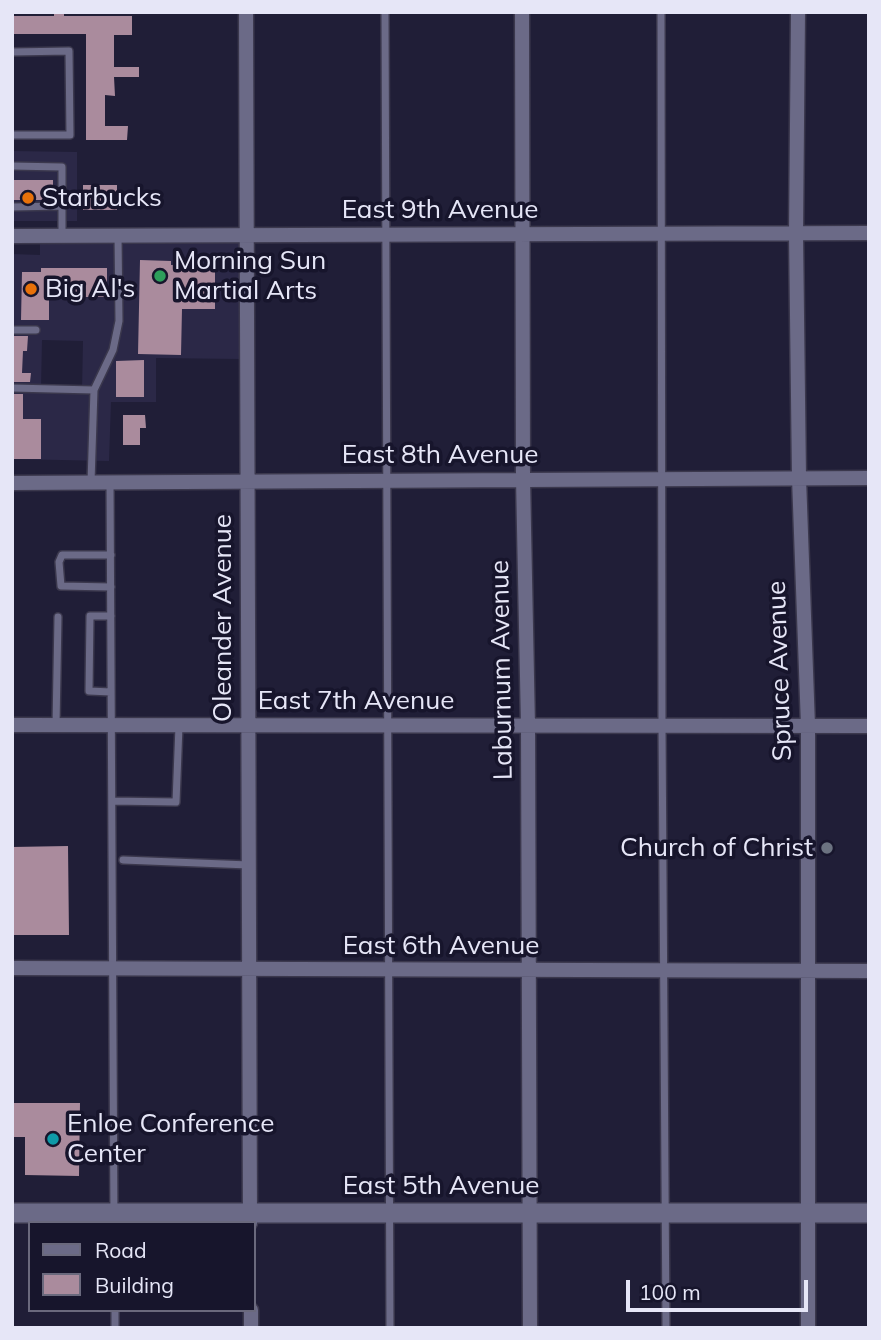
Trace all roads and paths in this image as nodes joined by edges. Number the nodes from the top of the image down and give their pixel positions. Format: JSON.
{"nodes":[{"id":1,"x":246,"y":12,"type":"edge"},
{"id":2,"x":385,"y":12,"type":"edge"},
{"id":3,"x":522,"y":12,"type":"edge"},
{"id":4,"x":661,"y":12,"type":"edge"},
{"id":5,"x":798,"y":12,"type":"edge"},
{"id":6,"x":12,"y":51,"type":"edge"},
{"id":7,"x":12,"y":135,"type":"edge"},
{"id":8,"x":12,"y":166,"type":"edge"},
{"id":9,"x":62,"y":206,"type":"junction"},
{"id":10,"x":12,"y":207,"type":"edge"},
{"id":11,"x":660,"y":233,"type":"junction"},
{"id":12,"x":796,"y":233,"type":"junction"},
{"id":13,"x":869,"y":233,"type":"edge"},
{"id":14,"x":386,"y":234,"type":"junction"},
{"id":15,"x":523,"y":234,"type":"junction"},
{"id":16,"x":248,"y":235,"type":"junction"},
{"id":17,"x":12,"y":236,"type":"edge"},
{"id":18,"x":62,"y":236,"type":"junction"},
{"id":19,"x":118,"y":236,"type":"junction"},
{"id":20,"x":12,"y":330,"type":"edge"},
{"id":21,"x":36,"y":330,"type":"dead end"},
{"id":22,"x":12,"y":388,"type":"edge"},
{"id":23,"x":94,"y":390,"type":"junction"},
{"id":24,"x":523,"y":478,"type":"junction"},
{"id":25,"x":799,"y":478,"type":"junction"},
{"id":26,"x":869,"y":478,"type":"edge"},
{"id":27,"x":663,"y":479,"type":"junction"},
{"id":28,"x":387,"y":480,"type":"junction"},
{"id":29,"x":247,"y":481,"type":"junction"},
{"id":30,"x":91,"y":482,"type":"junction"},
{"id":31,"x":110,"y":482,"type":"junction"},
{"id":32,"x":12,"y":483,"type":"edge"},
{"id":33,"x":111,"y":555,"type":"junction"},
{"id":34,"x":111,"y":587,"type":"junction"},
{"id":35,"x":111,"y":615,"type":"junction"},
{"id":36,"x":58,"y":617,"type":"dead end"},
{"id":37,"x":111,"y":692,"type":"junction"},
{"id":38,"x":12,"y":725,"type":"edge"},
{"id":39,"x":56,"y":725,"type":"junction"},
{"id":40,"x":111,"y":725,"type":"junction"},
{"id":41,"x":179,"y":726,"type":"junction"},
{"id":42,"x":248,"y":726,"type":"junction"},
{"id":43,"x":388,"y":726,"type":"junction"},
{"id":44,"x":528,"y":726,"type":"junction"},
{"id":45,"x":662,"y":726,"type":"junction"},
{"id":46,"x":808,"y":726,"type":"junction"},
{"id":47,"x":869,"y":726,"type":"edge"},
{"id":48,"x":112,"y":802,"type":"junction"},
{"id":49,"x":123,"y":860,"type":"dead end"},
{"id":50,"x":249,"y":865,"type":"junction"},
{"id":51,"x":12,"y":968,"type":"edge"},
{"id":52,"x":113,"y":969,"type":"junction"},
{"id":53,"x":249,"y":970,"type":"junction"},
{"id":54,"x":388,"y":970,"type":"junction"},
{"id":55,"x":529,"y":971,"type":"junction"},
{"id":56,"x":663,"y":971,"type":"junction"},
{"id":57,"x":808,"y":971,"type":"junction"},
{"id":58,"x":869,"y":971,"type":"edge"},
{"id":59,"x":12,"y":1213,"type":"edge"},
{"id":60,"x":391,"y":1213,"type":"junction"},
{"id":61,"x":529,"y":1213,"type":"junction"},
{"id":62,"x":666,"y":1213,"type":"junction"},
{"id":63,"x":808,"y":1213,"type":"junction"},
{"id":64,"x":869,"y":1213,"type":"edge"},
{"id":65,"x":114,"y":1218,"type":"edge"},
{"id":66,"x":250,"y":1218,"type":"edge"},
{"id":67,"x":390,"y":1328,"type":"edge"},
{"id":68,"x":530,"y":1328,"type":"edge"},
{"id":69,"x":666,"y":1328,"type":"edge"},
{"id":70,"x":808,"y":1328,"type":"edge"}],
"edges":[{"from":1,"to":16,"type":"street","name":"Oleander Avenue"},
{"from":2,"to":14,"type":"lane"},
{"from":3,"to":15,"type":"street","name":"Laburnum Avenue"},
{"from":4,"to":11,"type":"lane"},
{"from":5,"to":12,"type":"street","name":"Spruce Avenue"},
{"from":6,"to":7,"type":"lane"},
{"from":8,"to":9,"type":"lane"},
{"from":9,"to":10,"type":"lane"},
{"from":9,"to":18,"type":"lane"},
{"from":11,"to":12,"type":"street","name":"East 9th Avenue"},
{"from":11,"to":15,"type":"street","name":"East 9th Avenue"},
{"from":11,"to":27,"type":"lane"},
{"from":12,"to":13,"type":"street","name":"East 9th Avenue"},
{"from":12,"to":25,"type":"street","name":"Spruce Avenue"},
{"from":14,"to":15,"type":"street","name":"East 9th Avenue"},
{"from":14,"to":16,"type":"street","name":"East 9th Avenue"},
{"from":14,"to":28,"type":"lane"},
{"from":15,"to":24,"type":"street","name":"Laburnum Avenue"},
{"from":16,"to":19,"type":"street","name":"East 9th Avenue"},
{"from":16,"to":29,"type":"street","name":"Oleander Avenue"},
{"from":17,"to":18,"type":"street","name":"East 9th Avenue"},
{"from":18,"to":19,"type":"street","name":"East 9th Avenue"},
{"from":19,"to":23,"type":"lane"},
{"from":20,"to":21,"type":"lane"},
{"from":22,"to":23,"type":"lane"},
{"from":23,"to":30,"type":"lane"},
{"from":24,"to":27,"type":"street","name":"East 8th Avenue"},
{"from":24,"to":28,"type":"street","name":"East 8th Avenue"},
{"from":24,"to":44,"type":"street","name":"Laburnum Avenue"},
{"from":25,"to":26,"type":"street","name":"East 8th Avenue"},
{"from":25,"to":27,"type":"street","name":"East 8th Avenue"},
{"from":25,"to":46,"type":"street","name":"Spruce Avenue"},
{"from":27,"to":45,"type":"lane"},
{"from":28,"to":29,"type":"street","name":"East 8th Avenue"},
{"from":28,"to":43,"type":"lane"},
{"from":29,"to":31,"type":"street","name":"East 8th Avenue"},
{"from":29,"to":42,"type":"street","name":"Oleander Avenue"},
{"from":30,"to":31,"type":"street","name":"East 8th Avenue"},
{"from":30,"to":32,"type":"street","name":"East 8th Avenue"},
{"from":31,"to":33,"type":"lane"},
{"from":33,"to":34,"type":"lane"},
{"from":33,"to":34,"type":"lane"},
{"from":34,"to":35,"type":"lane"},
{"from":35,"to":37,"type":"lane"},
{"from":35,"to":37,"type":"lane"},
{"from":36,"to":39,"type":"lane"},
{"from":37,"to":40,"type":"lane"},
{"from":38,"to":39,"type":"street","name":"East 7th Avenue"},
{"from":39,"to":40,"type":"street","name":"East 7th Avenue"},
{"from":40,"to":41,"type":"street","name":"East 7th Avenue"},
{"from":40,"to":48,"type":"lane"},
{"from":41,"to":42,"type":"street","name":"East 7th Avenue"},
{"from":41,"to":48,"type":"lane"},
{"from":42,"to":43,"type":"street","name":"East 7th Avenue"},
{"from":42,"to":50,"type":"street","name":"Oleander Avenue"},
{"from":43,"to":44,"type":"street","name":"East 7th Avenue"},
{"from":43,"to":54,"type":"lane"},
{"from":44,"to":45,"type":"street","name":"East 7th Avenue"},
{"from":44,"to":55,"type":"street","name":"Laburnum Avenue"},
{"from":45,"to":46,"type":"street","name":"East 7th Avenue"},
{"from":45,"to":56,"type":"lane"},
{"from":46,"to":47,"type":"street","name":"East 7th Avenue"},
{"from":46,"to":57,"type":"street","name":"Spruce Avenue"},
{"from":48,"to":52,"type":"lane"},
{"from":49,"to":50,"type":"lane"},
{"from":50,"to":53,"type":"street","name":"Oleander Avenue"},
{"from":51,"to":52,"type":"street","name":"East 6th Avenue"},
{"from":52,"to":53,"type":"street","name":"East 6th Avenue"},
{"from":52,"to":65,"type":"lane"},
{"from":53,"to":54,"type":"street","name":"East 6th Avenue"},
{"from":53,"to":66,"type":"street","name":"Oleander Avenue"},
{"from":54,"to":55,"type":"street","name":"East 6th Avenue"},
{"from":54,"to":60,"type":"lane"},
{"from":55,"to":56,"type":"street","name":"East 6th Avenue"},
{"from":55,"to":61,"type":"street","name":"Laburnum Avenue"},
{"from":56,"to":57,"type":"street","name":"East 6th Avenue"},
{"from":56,"to":62,"type":"lane"},
{"from":57,"to":58,"type":"street","name":"East 6th Avenue"},
{"from":57,"to":63,"type":"street","name":"Spruce Avenue"},
{"from":59,"to":65,"type":"street","name":"East 5th Avenue"},
{"from":60,"to":61,"type":"street","name":"East 5th Avenue"},
{"from":60,"to":66,"type":"street","name":"East 5th Avenue"},
{"from":60,"to":67,"type":"lane"},
{"from":61,"to":62,"type":"street","name":"East 5th Avenue"},
{"from":61,"to":68,"type":"street","name":"Laburnum Avenue"},
{"from":62,"to":63,"type":"street","name":"East 5th Avenue"},
{"from":62,"to":69,"type":"lane"},
{"from":63,"to":64,"type":"street","name":"East 5th Avenue"},
{"from":63,"to":70,"type":"street","name":"Spruce Avenue"},
{"from":65,"to":66,"type":"street","name":"East 5th Avenue"}]}
